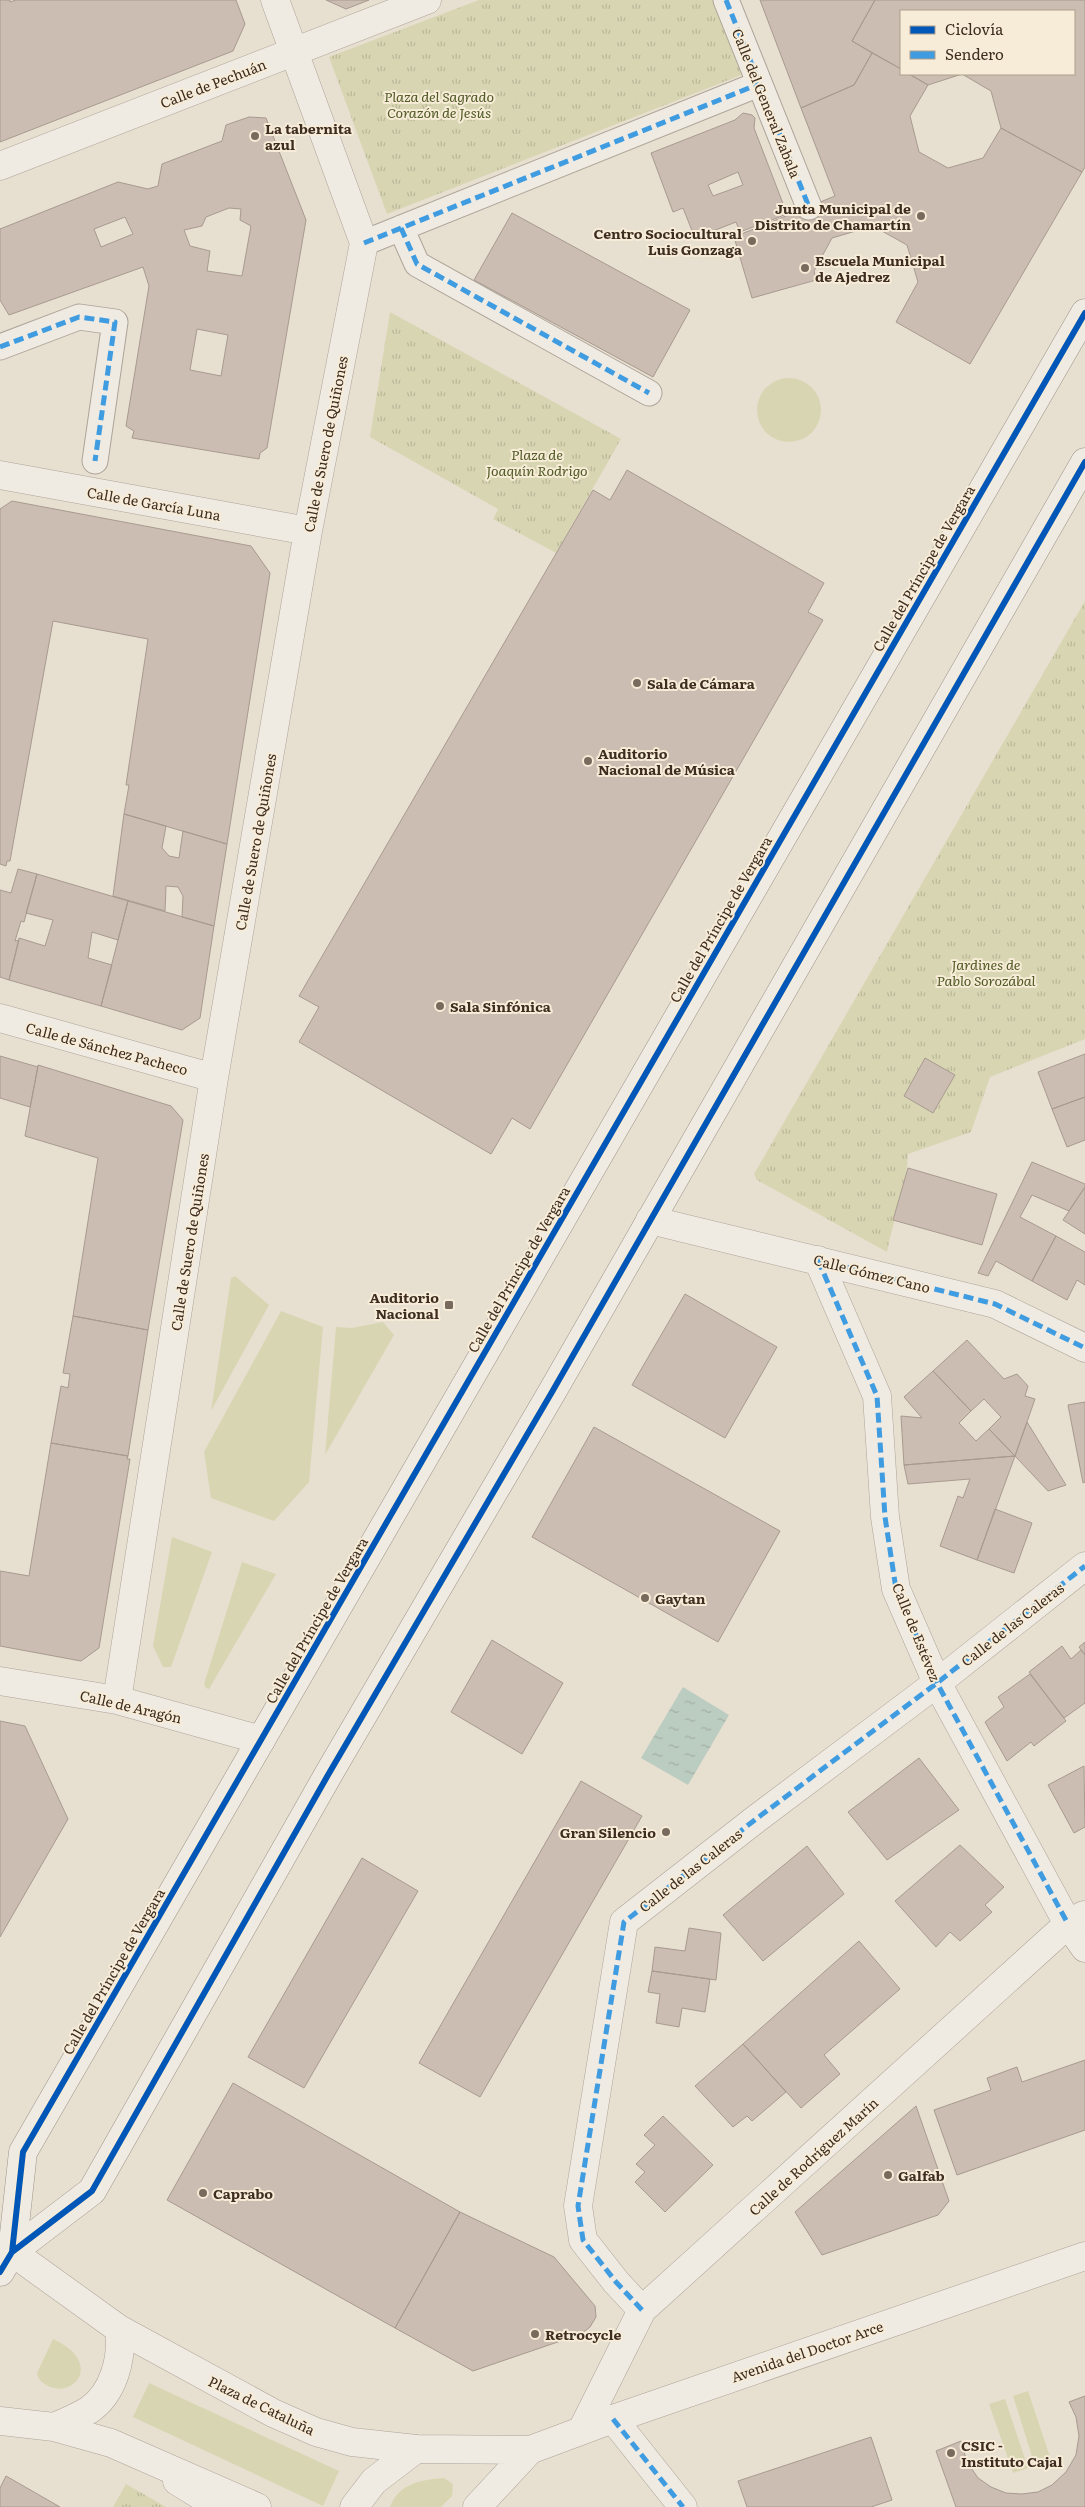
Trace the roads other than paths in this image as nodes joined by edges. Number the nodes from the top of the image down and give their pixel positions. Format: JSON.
{"nodes":[{"id":1,"x":275,"y":0,"type":"edge"},
{"id":2,"x":427,"y":0,"type":"edge"},
{"id":3,"x":726,"y":0,"type":"edge"},
{"id":4,"x":295,"y":50,"type":"junction"},
{"id":5,"x":759,"y":84,"type":"junction"},
{"id":6,"x":0,"y":166,"type":"edge"},
{"id":7,"x":809,"y":207,"type":"dead end"},
{"id":8,"x":401,"y":228,"type":"junction"},
{"id":9,"x":364,"y":244,"type":"junction"},
{"id":10,"x":1085,"y":313,"type":"edge"},
{"id":11,"x":0,"y":348,"type":"edge"},
{"id":12,"x":649,"y":393,"type":"dead end"},
{"id":13,"x":95,"y":461,"type":"dead end"},
{"id":14,"x":1085,"y":462,"type":"edge"},
{"id":15,"x":0,"y":475,"type":"edge"},
{"id":16,"x":308,"y":531,"type":"junction"},
{"id":17,"x":0,"y":1018,"type":"edge"},
{"id":18,"x":214,"y":1078,"type":"junction"},
{"id":19,"x":650,"y":1220,"type":"junction"},
{"id":20,"x":818,"y":1260,"type":"junction"},
{"id":21,"x":1085,"y":1348,"type":"edge"},
{"id":22,"x":1085,"y":1566,"type":"edge"},
{"id":23,"x":0,"y":1681,"type":"edge"},
{"id":24,"x":938,"y":1683,"type":"junction"},
{"id":25,"x":117,"y":1700,"type":"junction"},
{"id":26,"x":261,"y":1740,"type":"junction"},
{"id":27,"x":1076,"y":1919,"type":"edge"},
{"id":28,"x":1085,"y":1948,"type":"edge"},
{"id":29,"x":1085,"y":2256,"type":"edge"},
{"id":30,"x":4,"y":2258,"type":"edge"},
{"id":31,"x":642,"y":2310,"type":"junction"},
{"id":32,"x":119,"y":2329,"type":"junction"},
{"id":33,"x":613,"y":2419,"type":"junction"},
{"id":34,"x":0,"y":2421,"type":"edge"},
{"id":35,"x":54,"y":2427,"type":"junction"},
{"id":36,"x":582,"y":2430,"type":"junction"},
{"id":37,"x":416,"y":2449,"type":"junction"},
{"id":38,"x":127,"y":2450,"type":"junction"},
{"id":39,"x":530,"y":2450,"type":"junction"},
{"id":40,"x":219,"y":2507,"type":"edge"},
{"id":41,"x":257,"y":2507,"type":"edge"},
{"id":42,"x":354,"y":2507,"type":"edge"},
{"id":43,"x":477,"y":2507,"type":"edge"},
{"id":44,"x":683,"y":2507,"type":"edge"}],
"edges":[{"from":1,"to":4,"type":"street"},
{"from":2,"to":4,"type":"street","name":"Calle de Pechuán"},
{"from":3,"to":5,"type":"street","name":"Calle del General Zabala"},
{"from":4,"to":6,"type":"street","name":"Calle de Pechuán"},
{"from":4,"to":9,"type":"street"},
{"from":5,"to":7,"type":"street","name":"Calle del General Zabala"},
{"from":5,"to":8,"type":"street"},
{"from":8,"to":9,"type":"street"},
{"from":8,"to":12,"type":"street"},
{"from":9,"to":16,"type":"street","name":"Calle de Suero de Quiñones"},
{"from":10,"to":26,"type":"street","name":"Calle del Príncipe de Vergara"},
{"from":11,"to":13,"type":"street"},
{"from":14,"to":19,"type":"street"},
{"from":15,"to":16,"type":"street","name":"Calle de García Luna"},
{"from":16,"to":18,"type":"street","name":"Calle de Suero de Quiñones"},
{"from":17,"to":18,"type":"street","name":"Calle de Sánchez Pacheco"},
{"from":18,"to":25,"type":"street","name":"Calle de Suero de Quiñones"},
{"from":19,"to":20,"type":"street","name":"Calle Gómez Cano"},
{"from":19,"to":30,"type":"street"},
{"from":20,"to":21,"type":"street","name":"Calle Gómez Cano"},
{"from":20,"to":24,"type":"street","name":"Calle de Estévez"},
{"from":22,"to":24,"type":"street","name":"Calle de las Caleras"},
{"from":23,"to":25,"type":"street","name":"Calle de Aragón"},
{"from":24,"to":27,"type":"street","name":"Calle de Estévez"},
{"from":24,"to":31,"type":"street","name":"Calle de las Caleras"},
{"from":25,"to":26,"type":"street","name":"Calle de Aragón"},
{"from":26,"to":30,"type":"street","name":"Calle del Príncipe de Vergara"},
{"from":27,"to":28,"type":"street","name":"Calle de Estévez"},
{"from":27,"to":31,"type":"street","name":"Calle de Rodríguez Marín"},
{"from":29,"to":33,"type":"street","name":"Avenida del Doctor Arce"},
{"from":30,"to":32,"type":"street","name":"Plaza de Cataluña"},
{"from":31,"to":36,"type":"street","name":"Calle de Rodríguez Marín"},
{"from":32,"to":35,"type":"street"},
{"from":32,"to":37,"type":"street","name":"Plaza de Cataluña"},
{"from":33,"to":36,"type":"street","name":"Avenida del Doctor Arce"},
{"from":33,"to":44,"type":"street"},
{"from":34,"to":35,"type":"street"},
{"from":35,"to":38,"type":"street"},
{"from":36,"to":39,"type":"street","name":"Avenida del Doctor Arce"},
{"from":37,"to":39,"type":"street","name":"Avenida del Doctor Arce"},
{"from":37,"to":42,"type":"street"},
{"from":38,"to":40,"type":"street"},
{"from":38,"to":41,"type":"street"},
{"from":39,"to":43,"type":"street","name":"Avenida del Doctor Arce"}]}
